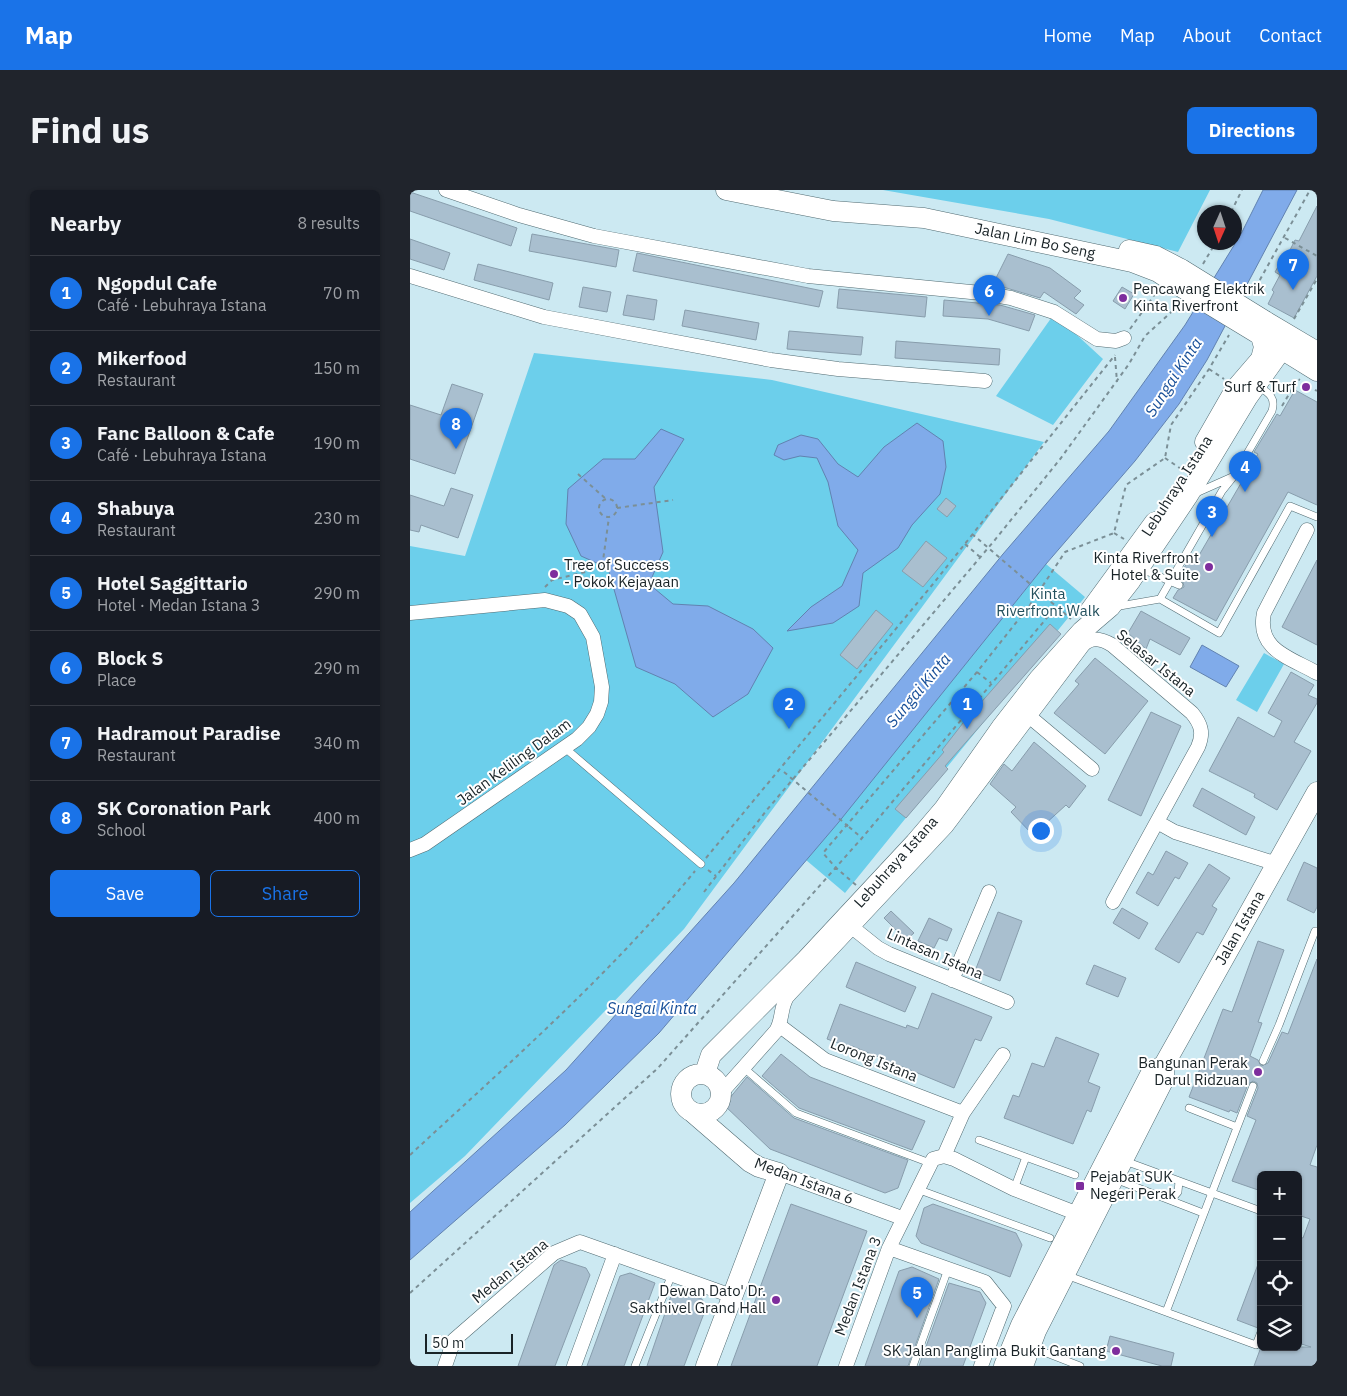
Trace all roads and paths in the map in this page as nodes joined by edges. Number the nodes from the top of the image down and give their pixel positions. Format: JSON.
{"nodes":[{"id":1,"x":446,"y":190,"type":"edge"},
{"id":2,"x":726,"y":190,"type":"edge"},
{"id":3,"x":776,"y":190,"type":"edge"},
{"id":4,"x":1242,"y":190,"type":"edge"},
{"id":5,"x":1310,"y":190,"type":"edge"},
{"id":6,"x":1234,"y":205,"type":"edge"},
{"id":7,"x":1285,"y":238,"type":"junction"},
{"id":8,"x":1317,"y":256,"type":"edge"},
{"id":9,"x":1171,"y":272,"type":"junction"},
{"id":10,"x":410,"y":276,"type":"edge"},
{"id":11,"x":1317,"y":279,"type":"edge"},
{"id":12,"x":1252,"y":295,"type":"dead end"},
{"id":13,"x":1179,"y":304,"type":"dead end"},
{"id":14,"x":1268,"y":326,"type":"junction"},
{"id":15,"x":1233,"y":328,"type":"dead end"},
{"id":16,"x":1124,"y":338,"type":"joint"},
{"id":17,"x":1282,"y":349,"type":"junction"},
{"id":18,"x":1317,"y":357,"type":"edge"},
{"id":19,"x":985,"y":382,"type":"dead end"},
{"id":20,"x":1117,"y":382,"type":"junction"},
{"id":21,"x":1258,"y":386,"type":"junction"},
{"id":22,"x":1211,"y":434,"type":"junction"},
{"id":23,"x":1165,"y":458,"type":"junction"},
{"id":24,"x":1186,"y":472,"type":"junction"},
{"id":25,"x":578,"y":474,"type":"dead end"},
{"id":26,"x":1234,"y":476,"type":"junction"},
{"id":27,"x":1187,"y":497,"type":"junction"},
{"id":28,"x":607,"y":500,"type":"junction"},
{"id":29,"x":673,"y":500,"type":"dead end"},
{"id":30,"x":617,"y":508,"type":"junction"},
{"id":31,"x":1315,"y":515,"type":"edge"},
{"id":32,"x":609,"y":517,"type":"junction"},
{"id":33,"x":1307,"y":530,"type":"dead end"},
{"id":34,"x":1114,"y":533,"type":"junction"},
{"id":35,"x":972,"y":534,"type":"junction"},
{"id":36,"x":1127,"y":541,"type":"dead end"},
{"id":37,"x":964,"y":544,"type":"junction"},
{"id":38,"x":980,"y":557,"type":"junction"},
{"id":39,"x":1140,"y":569,"type":"junction"},
{"id":40,"x":1170,"y":581,"type":"junction"},
{"id":41,"x":1179,"y":586,"type":"dead end"},
{"id":42,"x":1160,"y":599,"type":"junction"},
{"id":43,"x":527,"y":602,"type":"junction"},
{"id":44,"x":1030,"y":605,"type":"junction"},
{"id":45,"x":1102,"y":606,"type":"junction"},
{"id":46,"x":1056,"y":607,"type":"junction"},
{"id":47,"x":410,"y":613,"type":"edge"},
{"id":48,"x":1047,"y":617,"type":"junction"},
{"id":49,"x":1078,"y":625,"type":"junction"},
{"id":50,"x":977,"y":672,"type":"junction"},
{"id":51,"x":1317,"y":673,"type":"edge"},
{"id":52,"x":1039,"y":679,"type":"junction"},
{"id":53,"x":991,"y":683,"type":"junction"},
{"id":54,"x":1030,"y":717,"type":"junction"},
{"id":55,"x":565,"y":748,"type":"junction"},
{"id":56,"x":1092,"y":768,"type":"dead end"},
{"id":57,"x":781,"y":769,"type":"junction"},
{"id":58,"x":1317,"y":792,"type":"edge"},
{"id":59,"x":1156,"y":822,"type":"junction"},
{"id":60,"x":862,"y":838,"type":"junction"},
{"id":61,"x":410,"y":850,"type":"edge"},
{"id":62,"x":701,"y":864,"type":"junction"},
{"id":63,"x":1277,"y":864,"type":"junction"},
{"id":64,"x":835,"y":867,"type":"junction"},
{"id":65,"x":704,"y":892,"type":"dead end"},
{"id":66,"x":989,"y":892,"type":"dead end"},
{"id":67,"x":868,"y":894,"type":"junction"},
{"id":68,"x":1114,"y":902,"type":"dead end"},
{"id":69,"x":853,"y":928,"type":"junction"},
{"id":70,"x":1317,"y":931,"type":"edge"},
{"id":71,"x":952,"y":980,"type":"junction"},
{"id":72,"x":1007,"y":1002,"type":"dead end"},
{"id":73,"x":780,"y":1026,"type":"junction"},
{"id":74,"x":1003,"y":1055,"type":"dead end"},
{"id":75,"x":1262,"y":1061,"type":"dead end"},
{"id":76,"x":744,"y":1068,"type":"junction"},
{"id":77,"x":698,"y":1077,"type":"junction"},
{"id":78,"x":1253,"y":1086,"type":"dead end"},
{"id":79,"x":719,"y":1100,"type":"junction"},
{"id":80,"x":1189,"y":1108,"type":"dead end"},
{"id":81,"x":691,"y":1110,"type":"junction"},
{"id":82,"x":963,"y":1113,"type":"junction"},
{"id":83,"x":1237,"y":1127,"type":"junction"},
{"id":84,"x":979,"y":1140,"type":"dead end"},
{"id":85,"x":410,"y":1155,"type":"edge"},
{"id":86,"x":944,"y":1156,"type":"junction"},
{"id":87,"x":1026,"y":1157,"type":"junction"},
{"id":88,"x":1116,"y":1157,"type":"junction"},
{"id":89,"x":930,"y":1163,"type":"junction"},
{"id":90,"x":779,"y":1173,"type":"junction"},
{"id":91,"x":1075,"y":1175,"type":"dead end"},
{"id":92,"x":1106,"y":1175,"type":"junction"},
{"id":93,"x":1179,"y":1181,"type":"junction"},
{"id":94,"x":917,"y":1188,"type":"junction"},
{"id":95,"x":1014,"y":1189,"type":"junction"},
{"id":96,"x":1211,"y":1193,"type":"junction"},
{"id":97,"x":1171,"y":1200,"type":"junction"},
{"id":98,"x":1257,"y":1210,"type":"edge"},
{"id":99,"x":1203,"y":1213,"type":"junction"},
{"id":100,"x":1085,"y":1217,"type":"junction"},
{"id":101,"x":902,"y":1218,"type":"junction"},
{"id":102,"x":1050,"y":1238,"type":"dead end"},
{"id":103,"x":889,"y":1248,"type":"junction"},
{"id":104,"x":615,"y":1254,"type":"junction"},
{"id":105,"x":948,"y":1269,"type":"junction"},
{"id":106,"x":672,"y":1274,"type":"junction"},
{"id":107,"x":1064,"y":1274,"type":"junction"},
{"id":108,"x":410,"y":1293,"type":"edge"},
{"id":109,"x":732,"y":1296,"type":"junction"},
{"id":110,"x":1166,"y":1312,"type":"junction"},
{"id":111,"x":1257,"y":1342,"type":"edge"},
{"id":112,"x":1022,"y":1343,"type":"junction"},
{"id":113,"x":445,"y":1366,"type":"edge"},
{"id":114,"x":574,"y":1366,"type":"edge"},
{"id":115,"x":636,"y":1366,"type":"edge"},
{"id":116,"x":706,"y":1366,"type":"edge"},
{"id":117,"x":846,"y":1366,"type":"edge"},
{"id":118,"x":913,"y":1366,"type":"edge"},
{"id":119,"x":981,"y":1366,"type":"edge"},
{"id":120,"x":1006,"y":1366,"type":"edge"},
{"id":121,"x":1023,"y":1366,"type":"edge"},
{"id":122,"x":1080,"y":1366,"type":"edge"}],
"edges":[{"from":1,"to":16,"type":"street"},
{"from":2,"to":9,"type":"street","name":"Jalan Lim Bo Seng"},
{"from":3,"to":9,"type":"street","name":"Jalan Lim Bo Seng"},
{"from":4,"to":6,"type":"path"},
{"from":5,"to":7,"type":"path"},
{"from":7,"to":8,"type":"path"},
{"from":7,"to":12,"type":"path"},
{"from":9,"to":14,"type":"street","name":"Jalan Lim Bo Seng","bridge":true},
{"from":9,"to":16,"type":"path"},
{"from":10,"to":19,"type":"street"},
{"from":11,"to":14,"type":"path"},
{"from":13,"to":20,"type":"path"},
{"from":14,"to":17,"type":"street","name":"Jalan Lim Bo Seng"},
{"from":14,"to":18,"type":"street","name":"Jalan Lim Bo Seng"},
{"from":14,"to":22,"type":"street","name":"Lebuhraya Istana"},
{"from":15,"to":23,"type":"path"},
{"from":17,"to":18,"type":"street","name":"Jalan Lim Bo Seng"},
{"from":17,"to":21,"type":"street","name":"Lebuhraya Istana"},
{"from":20,"to":35,"type":"path"},
{"from":20,"to":38,"type":"path"},
{"from":21,"to":22,"type":"street"},
{"from":21,"to":26,"type":"lane"},
{"from":21,"to":27,"type":"street","name":"Lebuhraya Istana"},
{"from":22,"to":24,"type":"street","name":"Lebuhraya Istana"},
{"from":23,"to":24,"type":"path"},
{"from":23,"to":34,"type":"path"},
{"from":24,"to":45,"type":"street","name":"Lebuhraya Istana"},
{"from":25,"to":28,"type":"path"},
{"from":26,"to":27,"type":"lane"},
{"from":26,"to":40,"type":"lane"},
{"from":27,"to":39,"type":"street","name":"Lebuhraya Istana"},
{"from":28,"to":30,"type":"path"},
{"from":28,"to":32,"type":"path"},
{"from":29,"to":30,"type":"path"},
{"from":30,"to":32,"type":"path"},
{"from":31,"to":42,"type":"lane"},
{"from":32,"to":43,"type":"path"},
{"from":33,"to":51,"type":"street"},
{"from":34,"to":36,"type":"path"},
{"from":34,"to":44,"type":"path"},
{"from":35,"to":37,"type":"path"},
{"from":35,"to":46,"type":"path","bridge":true},
{"from":37,"to":38,"type":"path"},
{"from":37,"to":57,"type":"path"},
{"from":38,"to":65,"type":"path"},
{"from":39,"to":40,"type":"lane"},
{"from":39,"to":45,"type":"street"},
{"from":40,"to":41,"type":"lane"},
{"from":40,"to":42,"type":"lane"},
{"from":42,"to":45,"type":"lane"},
{"from":43,"to":47,"type":"street","name":"Jalan Keliling Dalam"},
{"from":43,"to":55,"type":"street","name":"Jalan Keliling Dalam"},
{"from":44,"to":48,"type":"path"},
{"from":44,"to":50,"type":"path"},
{"from":45,"to":49,"type":"street","name":"Lebuhraya Istana"},
{"from":45,"to":52,"type":"street","name":"Lebuhraya Istana"},
{"from":46,"to":48,"type":"path"},
{"from":46,"to":49,"type":"path"},
{"from":48,"to":53,"type":"path"},
{"from":49,"to":52,"type":"street","name":"Lebuhraya Istana"},
{"from":50,"to":53,"type":"path"},
{"from":50,"to":64,"type":"path"},
{"from":52,"to":67,"type":"street","name":"Lebuhraya Istana"},
{"from":53,"to":60,"type":"path"},
{"from":54,"to":56,"type":"street"},
{"from":54,"to":59,"type":"street","name":"Selasar Istana"},
{"from":54,"to":69,"type":"street"},
{"from":55,"to":61,"type":"street","name":"Jalan Keliling Dalam"},
{"from":55,"to":62,"type":"lane"},
{"from":57,"to":60,"type":"path","bridge":true},
{"from":57,"to":62,"type":"path"},
{"from":58,"to":63,"type":"street","name":"Jalan Istana"},
{"from":59,"to":63,"type":"street"},
{"from":59,"to":68,"type":"street"},
{"from":60,"to":64,"type":"path"},
{"from":62,"to":85,"type":"path"},
{"from":63,"to":88,"type":"street","name":"Jalan Istana"},
{"from":64,"to":67,"type":"path"},
{"from":64,"to":108,"type":"path"},
{"from":66,"to":71,"type":"street"},
{"from":67,"to":77,"type":"street","name":"Lebuhraya Istana"},
{"from":69,"to":71,"type":"street","name":"Lintasan Istana"},
{"from":69,"to":73,"type":"street"},
{"from":70,"to":75,"type":"lane"},
{"from":71,"to":72,"type":"street","name":"Lintasan Istana"},
{"from":73,"to":76,"type":"street"},
{"from":73,"to":82,"type":"street","name":"Lorong Istana"},
{"from":74,"to":82,"type":"street"},
{"from":76,"to":79,"type":"street"},
{"from":76,"to":89,"type":"lane"},
{"from":77,"to":79,"type":"street"},
{"from":77,"to":81,"type":"street"},
{"from":78,"to":83,"type":"lane"},
{"from":79,"to":81,"type":"street"},
{"from":79,"to":90,"type":"street"},
{"from":80,"to":83,"type":"lane"},
{"from":81,"to":90,"type":"street","name":"Medan Istana 6"},
{"from":82,"to":86,"type":"street"},
{"from":83,"to":96,"type":"lane"},
{"from":84,"to":87,"type":"lane"},
{"from":86,"to":89,"type":"street"},
{"from":86,"to":95,"type":"street"},
{"from":87,"to":91,"type":"lane"},
{"from":87,"to":95,"type":"lane"},
{"from":88,"to":92,"type":"street","name":"Jalan Istana"},
{"from":88,"to":93,"type":"lane"},
{"from":89,"to":94,"type":"street","name":"Medan Istana 3"},
{"from":90,"to":101,"type":"street","name":"Medan Istana 6"},
{"from":90,"to":109,"type":"street"},
{"from":92,"to":97,"type":"lane"},
{"from":92,"to":100,"type":"street","name":"Jalan Istana"},
{"from":93,"to":96,"type":"lane"},
{"from":93,"to":97,"type":"lane"},
{"from":94,"to":101,"type":"street","name":"Medan Istana 3"},
{"from":94,"to":102,"type":"lane"},
{"from":95,"to":100,"type":"street"},
{"from":96,"to":98,"type":"lane"},
{"from":96,"to":99,"type":"lane"},
{"from":97,"to":99,"type":"lane"},
{"from":99,"to":110,"type":"lane"},
{"from":100,"to":107,"type":"street"},
{"from":100,"to":112,"type":"street"},
{"from":101,"to":103,"type":"street","name":"Medan Istana 3"},
{"from":103,"to":105,"type":"street"},
{"from":103,"to":117,"type":"street","name":"Medan Istana 3"},
{"from":104,"to":106,"type":"street","name":"Medan Istana"},
{"from":104,"to":113,"type":"street","name":"Medan Istana"},
{"from":104,"to":114,"type":"street"},
{"from":105,"to":118,"type":"lane"},
{"from":105,"to":119,"type":"street"},
{"from":106,"to":109,"type":"street","name":"Medan Istana"},
{"from":106,"to":115,"type":"lane"},
{"from":107,"to":110,"type":"lane"},
{"from":107,"to":112,"type":"street"},
{"from":109,"to":116,"type":"street"},
{"from":110,"to":111,"type":"lane"},
{"from":112,"to":120,"type":"street"},
{"from":112,"to":121,"type":"street"},
{"from":112,"to":122,"type":"lane"}]}
